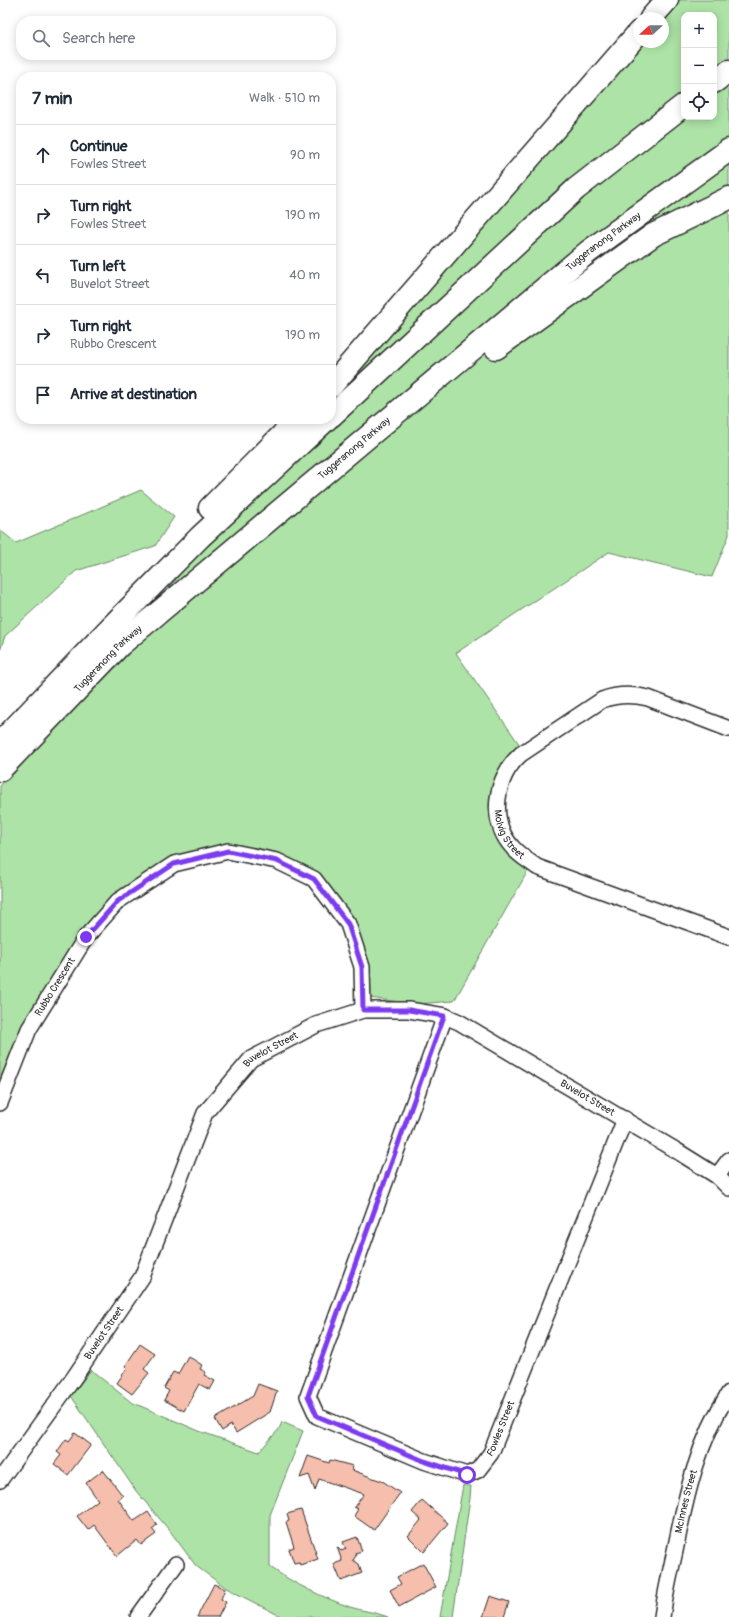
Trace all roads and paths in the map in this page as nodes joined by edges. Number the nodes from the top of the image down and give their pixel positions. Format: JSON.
{"nodes":[{"id":1,"x":667,"y":0,"type":"edge"},
{"id":2,"x":656,"y":12,"type":"edge"},
{"id":3,"x":633,"y":39,"type":"edge"},
{"id":4,"x":729,"y":71,"type":"edge"},
{"id":5,"x":717,"y":80,"type":"edge"},
{"id":6,"x":681,"y":108,"type":"edge"},
{"id":7,"x":729,"y":150,"type":"edge"},
{"id":8,"x":729,"y":198,"type":"edge"},
{"id":9,"x":336,"y":380,"type":"edge"},
{"id":10,"x":336,"y":411,"type":"edge"},
{"id":11,"x":293,"y":424,"type":"edge"},
{"id":12,"x":322,"y":424,"type":"edge"},
{"id":13,"x":255,"y":532,"type":"junction"},
{"id":14,"x":112,"y":626,"type":"junction"},
{"id":15,"x":729,"y":729,"type":"edge"},
{"id":16,"x":0,"y":743,"type":"edge"},
{"id":17,"x":0,"y":770,"type":"edge"},
{"id":18,"x":729,"y":937,"type":"edge"},
{"id":19,"x":363,"y":1010,"type":"junction"},
{"id":20,"x":444,"y":1016,"type":"junction"},
{"id":21,"x":0,"y":1103,"type":"edge"},
{"id":22,"x":625,"y":1119,"type":"junction"},
{"id":23,"x":729,"y":1160,"type":"edge"},
{"id":24,"x":716,"y":1176,"type":"junction"},
{"id":25,"x":729,"y":1188,"type":"edge"},
{"id":26,"x":729,"y":1393,"type":"edge"},
{"id":27,"x":0,"y":1480,"type":"edge"},
{"id":28,"x":176,"y":1564,"type":"dead end"},
{"id":29,"x":138,"y":1617,"type":"edge"},
{"id":30,"x":662,"y":1617,"type":"edge"}],
"edges":[{"from":1,"to":2,"type":"highway"},
{"from":3,"to":9,"type":"highway"},
{"from":4,"to":5,"type":"highway"},
{"from":6,"to":10,"type":"highway"},
{"from":7,"to":13,"type":"highway","name":"Tuggeranong Parkway"},
{"from":8,"to":13,"type":"highway"},
{"from":11,"to":14,"type":"highway"},
{"from":12,"to":14,"type":"highway","name":"Tuggeranong Parkway"},
{"from":13,"to":17,"type":"highway","name":"Tuggeranong Parkway"},
{"from":14,"to":16,"type":"highway","name":"Tuggeranong Parkway"},
{"from":15,"to":18,"type":"street","name":"Molvig Street"},
{"from":19,"to":20,"type":"street","name":"Buvelot Street"},
{"from":19,"to":21,"type":"street","name":"Rubbo Crescent"},
{"from":19,"to":27,"type":"street","name":"Buvelot Street"},
{"from":20,"to":22,"type":"street","name":"Buvelot Street"},
{"from":20,"to":22,"type":"street","name":"Fowles Street"},
{"from":22,"to":24,"type":"street","name":"Buvelot Street"},
{"from":23,"to":24,"type":"street"},
{"from":24,"to":25,"type":"street","name":"Buvelot Street"},
{"from":26,"to":30,"type":"street","name":"McInnes Street"},
{"from":28,"to":29,"type":"street"}]}
